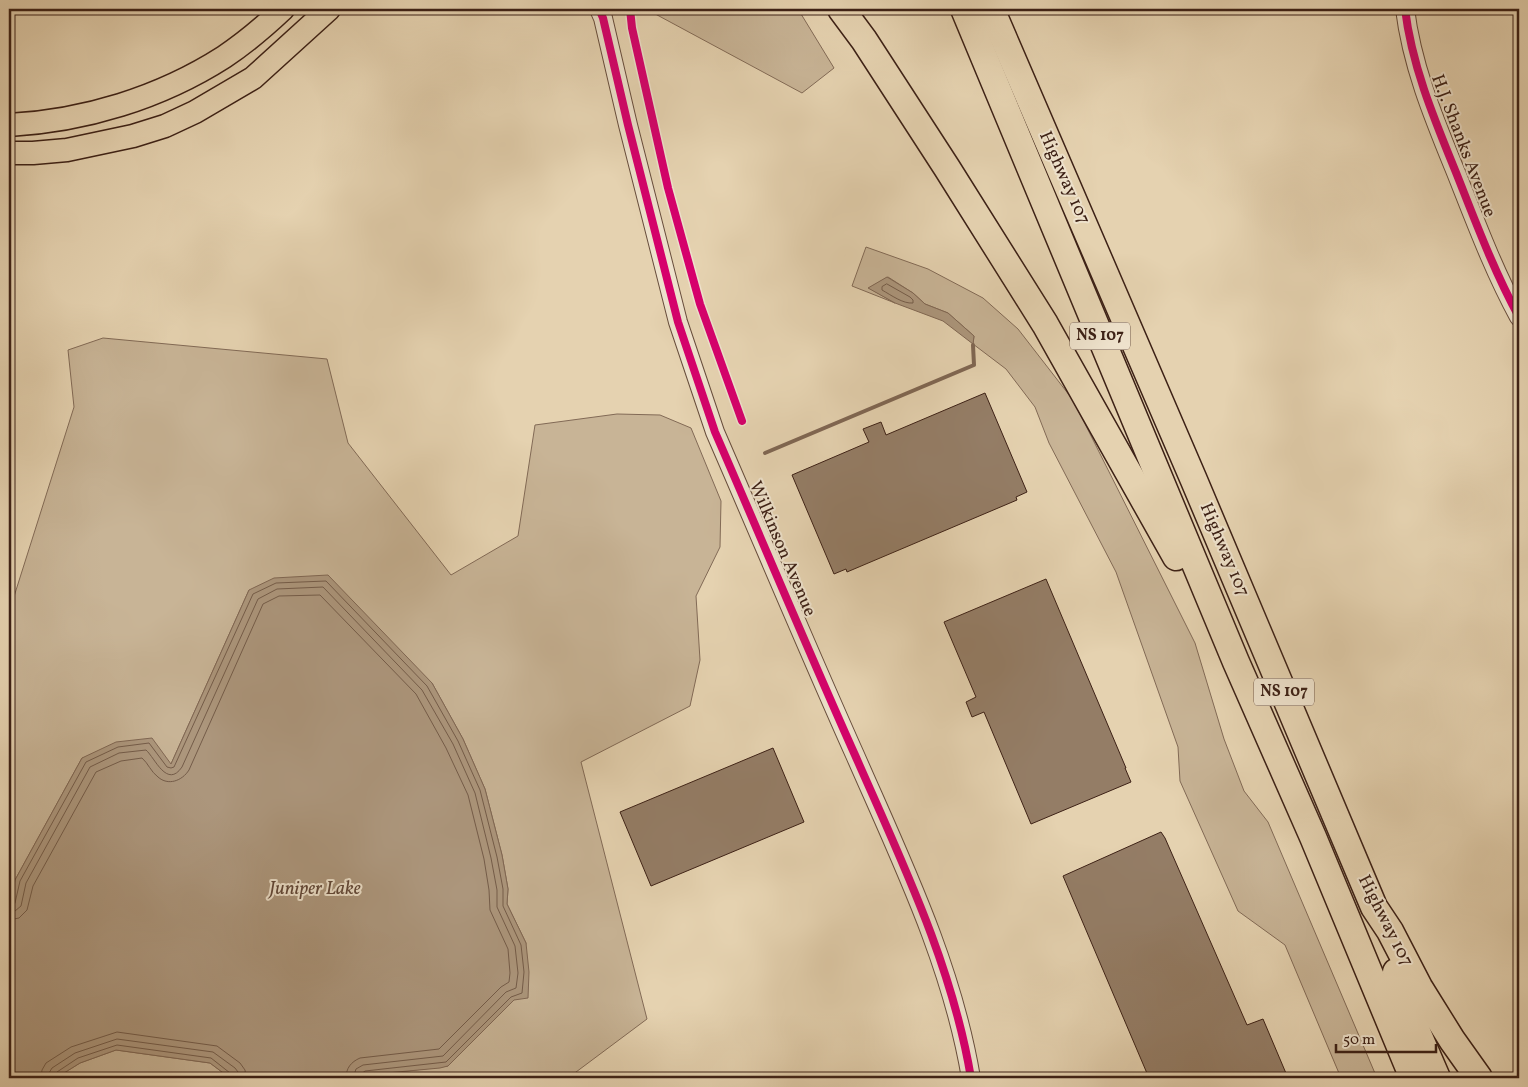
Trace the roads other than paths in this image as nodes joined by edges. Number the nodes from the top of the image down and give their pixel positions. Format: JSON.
{"nodes":[{"id":1,"x":283,"y":9,"type":"edge"},
{"id":2,"x":329,"y":9,"type":"edge"},
{"id":3,"x":841,"y":9,"type":"edge"},
{"id":4,"x":964,"y":9,"type":"edge"},
{"id":5,"x":991,"y":9,"type":"edge"},
{"id":6,"x":1405,"y":9,"type":"edge"},
{"id":7,"x":603,"y":12,"type":"edge"},
{"id":8,"x":9,"y":125,"type":"edge"},
{"id":9,"x":9,"y":153,"type":"edge"},
{"id":10,"x":1519,"y":317,"type":"edge"},
{"id":11,"x":1236,"y":662,"type":"junction"},
{"id":12,"x":1374,"y":907,"type":"junction"},
{"id":13,"x":972,"y":1078,"type":"edge"},
{"id":14,"x":1413,"y":1078,"type":"edge"},
{"id":15,"x":1437,"y":1078,"type":"edge"},
{"id":16,"x":1479,"y":1078,"type":"edge"}],
"edges":[{"from":1,"to":8,"type":"main road"},
{"from":2,"to":9,"type":"main road"},
{"from":3,"to":11,"type":"highway"},
{"from":4,"to":11,"type":"highway","name":"Highway 107","number":"NS 107"},
{"from":5,"to":12,"type":"highway","name":"Highway 107","number":"NS 107"},
{"from":6,"to":10,"type":"street","name":"H.J. Shanks Avenue"},
{"from":7,"to":13,"type":"street","name":"Wilkinson Avenue"},
{"from":11,"to":14,"type":"highway","name":"Highway 107","number":"NS 107"},
{"from":12,"to":15,"type":"highway"},
{"from":12,"to":16,"type":"highway","name":"Highway 107","number":"NS 107"}]}
